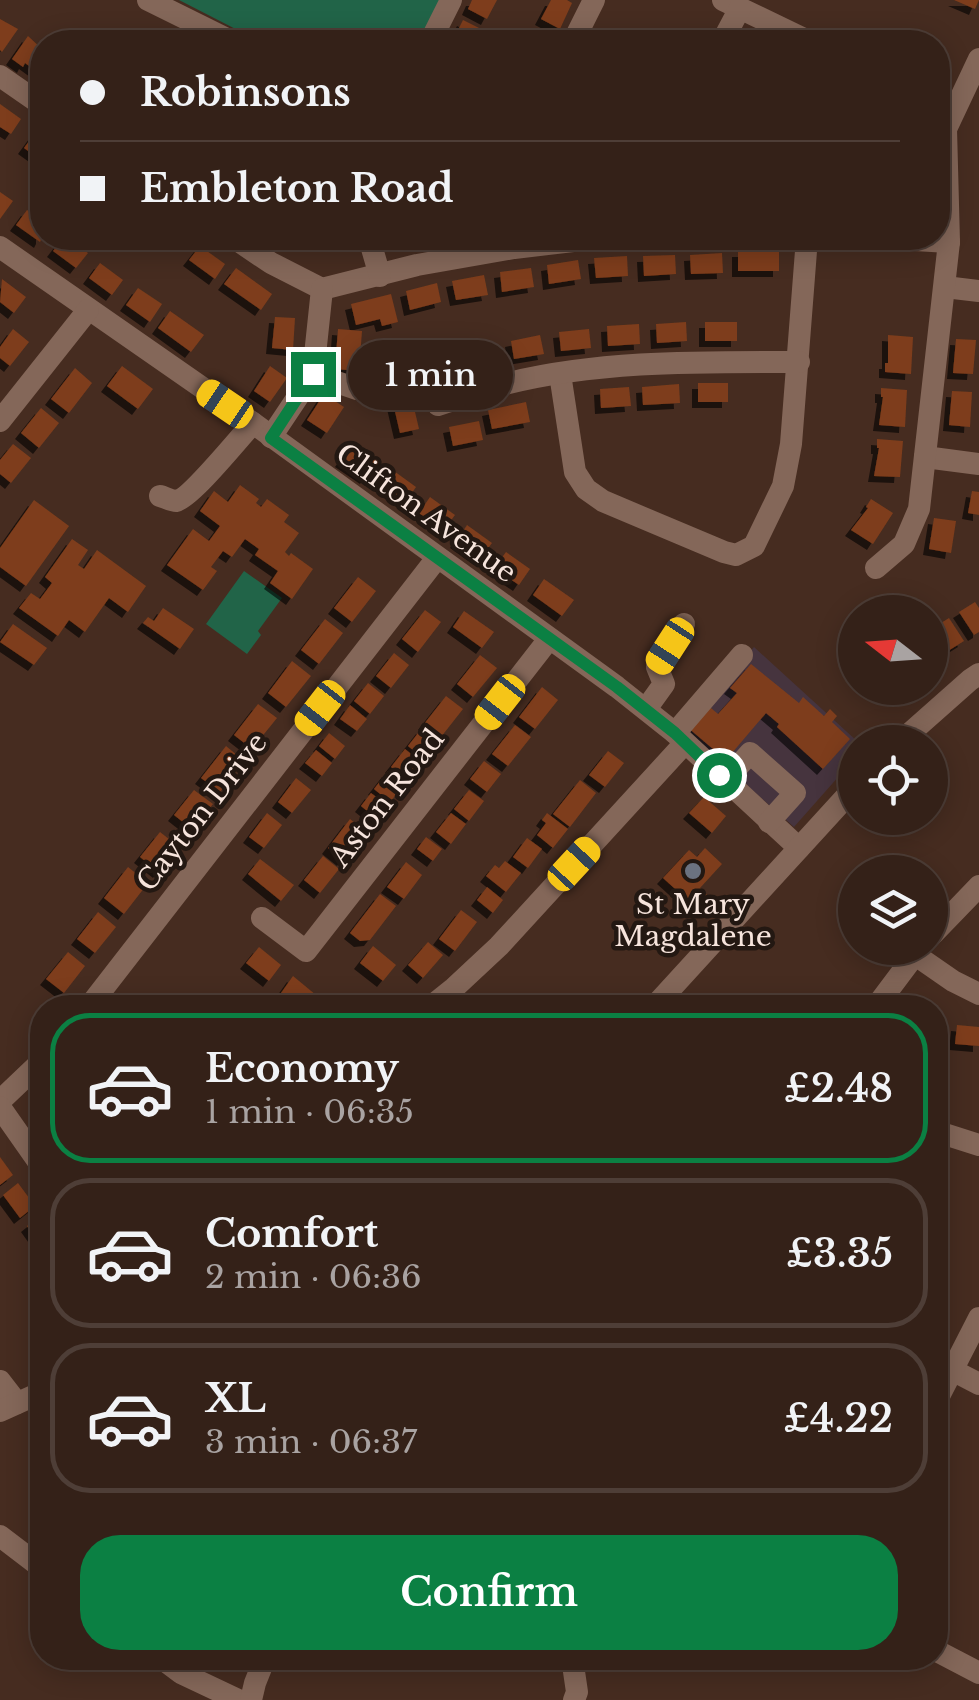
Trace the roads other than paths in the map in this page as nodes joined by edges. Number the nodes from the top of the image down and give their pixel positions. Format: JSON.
{"nodes":[{"id":1,"x":148,"y":0,"type":"edge"},
{"id":2,"x":451,"y":0,"type":"edge"},
{"id":3,"x":594,"y":0,"type":"edge"},
{"id":4,"x":731,"y":4,"type":"edge"},
{"id":5,"x":209,"y":30,"type":"edge"},
{"id":6,"x":436,"y":30,"type":"edge"},
{"id":7,"x":579,"y":30,"type":"edge"},
{"id":8,"x":725,"y":30,"type":"edge"},
{"id":9,"x":785,"y":30,"type":"edge"},
{"id":10,"x":979,"y":59,"type":"edge"},
{"id":11,"x":0,"y":76,"type":"edge"},
{"id":12,"x":30,"y":97,"type":"edge"},
{"id":13,"x":950,"y":102,"type":"edge"},
{"id":14,"x":0,"y":247,"type":"edge"},
{"id":15,"x":252,"y":250,"type":"edge"},
{"id":16,"x":372,"y":250,"type":"edge"},
{"id":17,"x":484,"y":250,"type":"edge"},
{"id":18,"x":806,"y":250,"type":"edge"},
{"id":19,"x":947,"y":250,"type":"edge"},
{"id":20,"x":380,"y":276,"type":"junction"},
{"id":21,"x":945,"y":287,"type":"junction"},
{"id":22,"x":322,"y":289,"type":"junction"},
{"id":23,"x":979,"y":291,"type":"edge"},
{"id":24,"x":88,"y":310,"type":"junction"},
{"id":25,"x":798,"y":362,"type":"junction"},
{"id":26,"x":313,"y":374,"type":"junction"},
{"id":27,"x":560,"y":374,"type":"junction"},
{"id":28,"x":357,"y":389,"type":"dead end"},
{"id":29,"x":432,"y":391,"type":"dead end"},
{"id":30,"x":0,"y":421,"type":"edge"},
{"id":31,"x":262,"y":430,"type":"junction"},
{"id":32,"x":925,"y":457,"type":"junction"},
{"id":33,"x":979,"y":464,"type":"edge"},
{"id":34,"x":160,"y":496,"type":"dead end"},
{"id":35,"x":437,"y":558,"type":"junction"},
{"id":36,"x":877,"y":569,"type":"dead end"},
{"id":37,"x":684,"y":624,"type":"dead end"},
{"id":38,"x":549,"y":639,"type":"junction"},
{"id":39,"x":742,"y":655,"type":"dead end"},
{"id":40,"x":979,"y":674,"type":"edge"},
{"id":41,"x":646,"y":708,"type":"junction"},
{"id":42,"x":919,"y":725,"type":"edge"},
{"id":43,"x":680,"y":738,"type":"junction"},
{"id":44,"x":725,"y":781,"type":"junction"},
{"id":45,"x":838,"y":806,"type":"edge"},
{"id":46,"x":770,"y":822,"type":"junction"},
{"id":47,"x":799,"y":848,"type":"junction"},
{"id":48,"x":979,"y":886,"type":"edge"},
{"id":49,"x":262,"y":918,"type":"dead end"},
{"id":50,"x":948,"y":918,"type":"edge"},
{"id":51,"x":907,"y":965,"type":"edge"},
{"id":52,"x":938,"y":965,"type":"edge"},
{"id":53,"x":979,"y":994,"type":"edge"},
{"id":54,"x":98,"y":995,"type":"edge"},
{"id":55,"x":445,"y":995,"type":"edge"},
{"id":56,"x":665,"y":995,"type":"edge"},
{"id":57,"x":885,"y":995,"type":"edge"},
{"id":58,"x":30,"y":1073,"type":"edge"},
{"id":59,"x":0,"y":1104,"type":"edge"},
{"id":60,"x":948,"y":1136,"type":"edge"},
{"id":61,"x":979,"y":1145,"type":"edge"},
{"id":62,"x":30,"y":1149,"type":"edge"},
{"id":63,"x":979,"y":1318,"type":"edge"},
{"id":64,"x":952,"y":1370,"type":"junction"},
{"id":65,"x":948,"y":1378,"type":"edge"},
{"id":66,"x":0,"y":1380,"type":"edge"},
{"id":67,"x":979,"y":1384,"type":"edge"},
{"id":68,"x":9,"y":1407,"type":"edge"},
{"id":69,"x":0,"y":1536,"type":"edge"},
{"id":70,"x":30,"y":1559,"type":"edge"},
{"id":71,"x":948,"y":1654,"type":"edge"},
{"id":72,"x":976,"y":1663,"type":"edge"},
{"id":73,"x":177,"y":1670,"type":"edge"},
{"id":74,"x":260,"y":1670,"type":"edge"},
{"id":75,"x":573,"y":1670,"type":"edge"},
{"id":76,"x":238,"y":1700,"type":"edge"},
{"id":77,"x":251,"y":1700,"type":"edge"},
{"id":78,"x":574,"y":1700,"type":"edge"}],
"edges":[{"from":1,"to":5,"type":"street"},
{"from":2,"to":6,"type":"street"},
{"from":3,"to":7,"type":"street"},
{"from":4,"to":8,"type":"street"},
{"from":4,"to":9,"type":"street"},
{"from":10,"to":13,"type":"street"},
{"from":11,"to":12,"type":"street"},
{"from":14,"to":24,"type":"street","name":"Clifton Avenue"},
{"from":15,"to":22,"type":"street"},
{"from":16,"to":20,"type":"street"},
{"from":17,"to":20,"type":"street"},
{"from":18,"to":25,"type":"street"},
{"from":19,"to":21,"type":"street"},
{"from":20,"to":22,"type":"street"},
{"from":21,"to":23,"type":"street"},
{"from":21,"to":32,"type":"street"},
{"from":22,"to":26,"type":"street"},
{"from":24,"to":30,"type":"street"},
{"from":24,"to":31,"type":"street","name":"Clifton Avenue"},
{"from":25,"to":27,"type":"street"},
{"from":25,"to":27,"type":"street"},
{"from":26,"to":28,"type":"street"},
{"from":26,"to":31,"type":"street"},
{"from":27,"to":29,"type":"street"},
{"from":31,"to":34,"type":"street"},
{"from":31,"to":35,"type":"street","name":"Clifton Avenue"},
{"from":32,"to":33,"type":"street"},
{"from":32,"to":36,"type":"street"},
{"from":35,"to":38,"type":"street","name":"Clifton Avenue"},
{"from":35,"to":54,"type":"street","name":"Cayton Drive"},
{"from":37,"to":41,"type":"street"},
{"from":38,"to":41,"type":"street","name":"Clifton Avenue"},
{"from":38,"to":49,"type":"street","name":"Aston Road"},
{"from":39,"to":43,"type":"street"},
{"from":40,"to":42,"type":"street"},
{"from":41,"to":43,"type":"street","name":"Clifton Avenue"},
{"from":43,"to":44,"type":"street","name":"Clifton Avenue"},
{"from":43,"to":55,"type":"street"},
{"from":44,"to":46,"type":"street","name":"Clifton Avenue"},
{"from":44,"to":46,"type":"street"},
{"from":45,"to":47,"type":"street"},
{"from":46,"to":47,"type":"street","name":"Clifton Avenue"},
{"from":47,"to":56,"type":"street"},
{"from":48,"to":50,"type":"street"},
{"from":51,"to":57,"type":"street"},
{"from":52,"to":53,"type":"street"},
{"from":58,"to":59,"type":"street"},
{"from":59,"to":62,"type":"street"},
{"from":60,"to":61,"type":"street"},
{"from":63,"to":64,"type":"street"},
{"from":64,"to":65,"type":"street"},
{"from":64,"to":67,"type":"street"},
{"from":66,"to":68,"type":"street"},
{"from":69,"to":70,"type":"street"},
{"from":71,"to":72,"type":"street"},
{"from":73,"to":76,"type":"street"},
{"from":74,"to":77,"type":"street"},
{"from":75,"to":78,"type":"street"}]}
